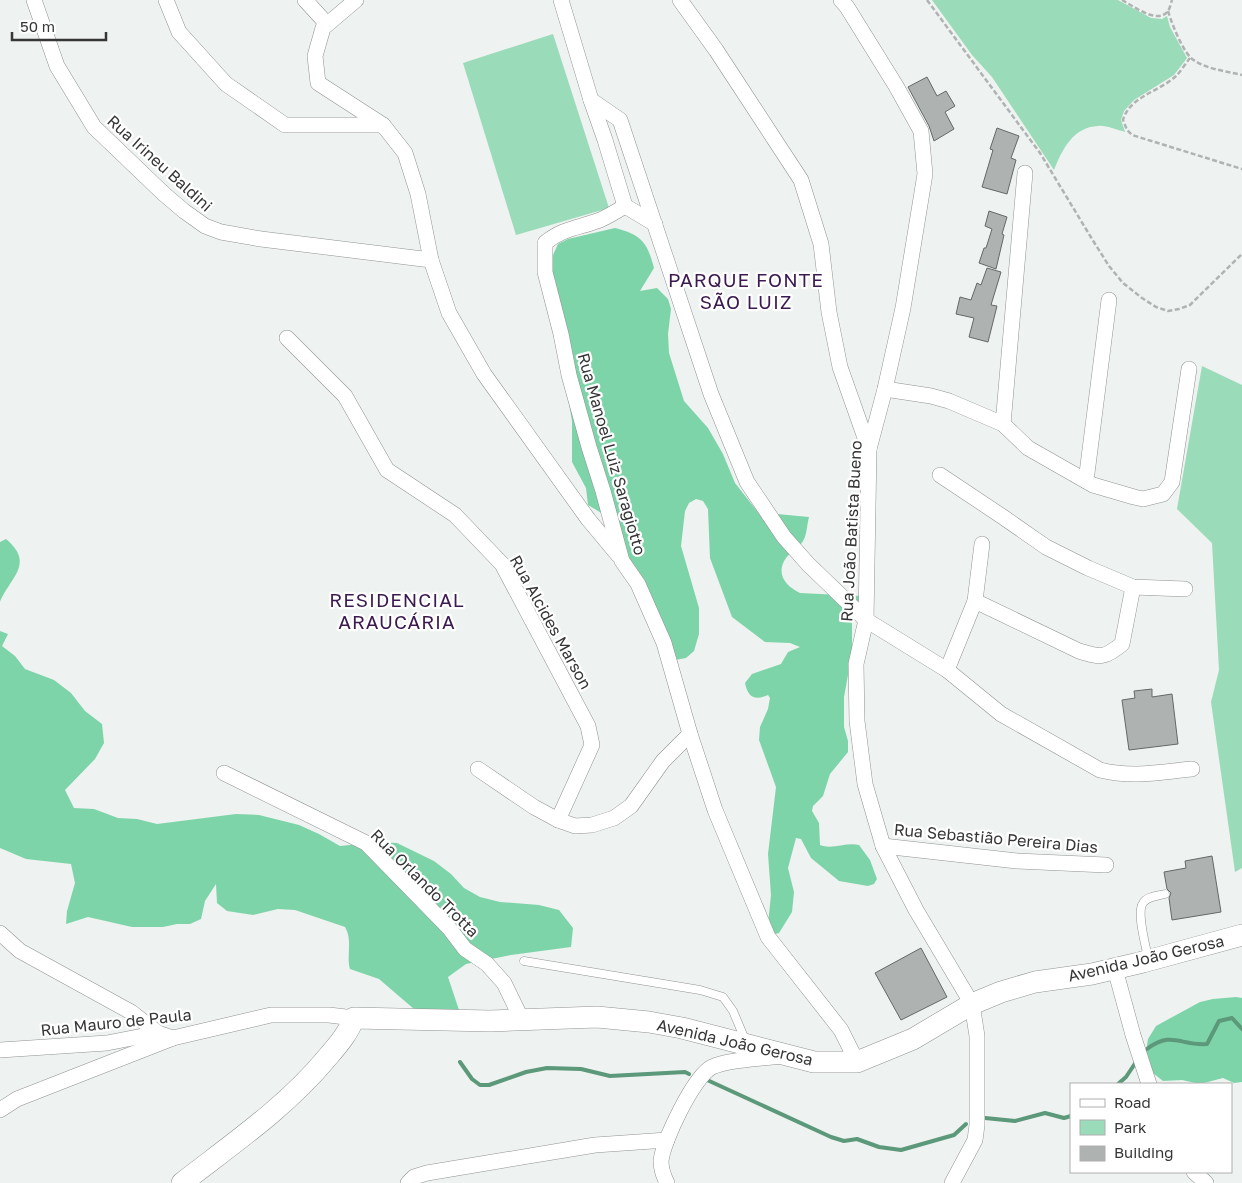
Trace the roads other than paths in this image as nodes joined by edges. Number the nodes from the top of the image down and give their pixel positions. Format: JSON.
{"nodes":[{"id":1,"x":34,"y":0,"type":"edge"},
{"id":2,"x":166,"y":0,"type":"edge"},
{"id":3,"x":304,"y":0,"type":"edge"},
{"id":4,"x":356,"y":0,"type":"edge"},
{"id":5,"x":561,"y":0,"type":"edge"},
{"id":6,"x":680,"y":0,"type":"edge"},
{"id":7,"x":841,"y":0,"type":"edge"},
{"id":8,"x":327,"y":24,"type":"junction"},
{"id":9,"x":591,"y":100,"type":"junction"},
{"id":10,"x":383,"y":125,"type":"junction"},
{"id":11,"x":1025,"y":173,"type":"dead end"},
{"id":12,"x":625,"y":206,"type":"junction"},
{"id":13,"x":655,"y":224,"type":"junction"},
{"id":14,"x":431,"y":260,"type":"junction"},
{"id":15,"x":1109,"y":300,"type":"dead end"},
{"id":16,"x":287,"y":338,"type":"dead end"},
{"id":17,"x":1189,"y":368,"type":"dead end"},
{"id":18,"x":885,"y":389,"type":"junction"},
{"id":19,"x":1003,"y":424,"type":"junction"},
{"id":20,"x":869,"y":449,"type":"junction"},
{"id":21,"x":940,"y":475,"type":"dead end"},
{"id":22,"x":1086,"y":481,"type":"junction"},
{"id":23,"x":982,"y":544,"type":"dead end"},
{"id":24,"x":622,"y":560,"type":"junction"},
{"id":25,"x":1133,"y":587,"type":"junction"},
{"id":26,"x":1185,"y":589,"type":"dead end"},
{"id":27,"x":975,"y":600,"type":"junction"},
{"id":28,"x":866,"y":620,"type":"junction"},
{"id":29,"x":947,"y":670,"type":"junction"},
{"id":30,"x":690,"y":734,"type":"junction"},
{"id":31,"x":478,"y":768,"type":"dead end"},
{"id":32,"x":1192,"y":769,"type":"dead end"},
{"id":33,"x":224,"y":773,"type":"dead end"},
{"id":34,"x":558,"y":820,"type":"junction"},
{"id":35,"x":883,"y":846,"type":"junction"},
{"id":36,"x":1106,"y":865,"type":"dead end"},
{"id":37,"x":1165,"y":894,"type":"dead end"},
{"id":38,"x":0,"y":933,"type":"edge"},
{"id":39,"x":1242,"y":935,"type":"edge"},
{"id":40,"x":524,"y":961,"type":"dead end"},
{"id":41,"x":1148,"y":961,"type":"junction"},
{"id":42,"x":1115,"y":969,"type":"junction"},
{"id":43,"x":972,"y":1004,"type":"junction"},
{"id":44,"x":354,"y":1018,"type":"junction"},
{"id":45,"x":522,"y":1020,"type":"junction"},
{"id":46,"x":165,"y":1035,"type":"junction"},
{"id":47,"x":747,"y":1045,"type":"junction"},
{"id":48,"x":0,"y":1050,"type":"edge"},
{"id":49,"x":787,"y":1056,"type":"junction"},
{"id":50,"x":857,"y":1062,"type":"junction"},
{"id":51,"x":1149,"y":1083,"type":"edge"},
{"id":52,"x":0,"y":1110,"type":"edge"},
{"id":53,"x":667,"y":1140,"type":"junction"},
{"id":54,"x":1195,"y":1173,"type":"edge"},
{"id":55,"x":182,"y":1183,"type":"edge"},
{"id":56,"x":408,"y":1183,"type":"edge"},
{"id":57,"x":667,"y":1183,"type":"edge"},
{"id":58,"x":952,"y":1183,"type":"edge"},
{"id":59,"x":1206,"y":1183,"type":"edge"}],
"edges":[{"from":1,"to":14,"type":"street","name":"Rua Irineu Baldini"},
{"from":2,"to":10,"type":"street"},
{"from":3,"to":8,"type":"street"},
{"from":4,"to":8,"type":"street"},
{"from":5,"to":9,"type":"street"},
{"from":6,"to":20,"type":"street"},
{"from":7,"to":18,"type":"street","name":"Rua João Batista Bueno"},
{"from":8,"to":10,"type":"street"},
{"from":9,"to":12,"type":"street"},
{"from":9,"to":13,"type":"street"},
{"from":10,"to":14,"type":"street"},
{"from":11,"to":19,"type":"street"},
{"from":12,"to":13,"type":"street"},
{"from":12,"to":24,"type":"street","name":"Rua Manoel Luiz Saragiotto"},
{"from":13,"to":28,"type":"street"},
{"from":14,"to":24,"type":"street"},
{"from":15,"to":22,"type":"street"},
{"from":16,"to":34,"type":"street","name":"Rua Alcides Marson"},
{"from":17,"to":22,"type":"street"},
{"from":18,"to":19,"type":"street"},
{"from":18,"to":20,"type":"street","name":"Rua João Batista Bueno"},
{"from":19,"to":22,"type":"street"},
{"from":20,"to":28,"type":"street","name":"Rua João Batista Bueno"},
{"from":21,"to":25,"type":"street"},
{"from":23,"to":27,"type":"street"},
{"from":24,"to":30,"type":"street","name":"Rua Manoel Luiz Saragiotto"},
{"from":25,"to":26,"type":"street"},
{"from":25,"to":27,"type":"street"},
{"from":27,"to":29,"type":"street"},
{"from":28,"to":29,"type":"street"},
{"from":28,"to":35,"type":"street","name":"Rua João Batista Bueno"},
{"from":29,"to":32,"type":"street"},
{"from":30,"to":34,"type":"street"},
{"from":30,"to":50,"type":"street","name":"Rua Manoel Luiz Saragiotto"},
{"from":31,"to":34,"type":"street"},
{"from":33,"to":45,"type":"street","name":"Rua Orlando Trotta"},
{"from":35,"to":36,"type":"street","name":"Rua Sebastião Pereira Dias"},
{"from":35,"to":43,"type":"street","name":"Rua João Batista Bueno"},
{"from":37,"to":41,"type":"lane"},
{"from":38,"to":46,"type":"street"},
{"from":39,"to":41,"type":"main road","name":"Avenida João Gerosa"},
{"from":40,"to":47,"type":"lane"},
{"from":41,"to":42,"type":"main road","name":"Avenida João Gerosa"},
{"from":42,"to":43,"type":"main road","name":"Avenida João Gerosa"},
{"from":42,"to":51,"type":"street"},
{"from":43,"to":50,"type":"main road","name":"Avenida João Gerosa"},
{"from":43,"to":58,"type":"street"},
{"from":44,"to":45,"type":"main road","name":"Avenida João Gerosa"},
{"from":44,"to":46,"type":"street","name":"Rua Mauro de Paula"},
{"from":44,"to":55,"type":"main road"},
{"from":45,"to":47,"type":"main road","name":"Avenida João Gerosa"},
{"from":46,"to":48,"type":"street","name":"Rua Mauro de Paula"},
{"from":46,"to":52,"type":"street"},
{"from":47,"to":49,"type":"main road","name":"Avenida João Gerosa"},
{"from":49,"to":50,"type":"main road","name":"Avenida João Gerosa"},
{"from":49,"to":53,"type":"street"},
{"from":53,"to":56,"type":"street"},
{"from":53,"to":57,"type":"street"},
{"from":54,"to":59,"type":"street"}]}
